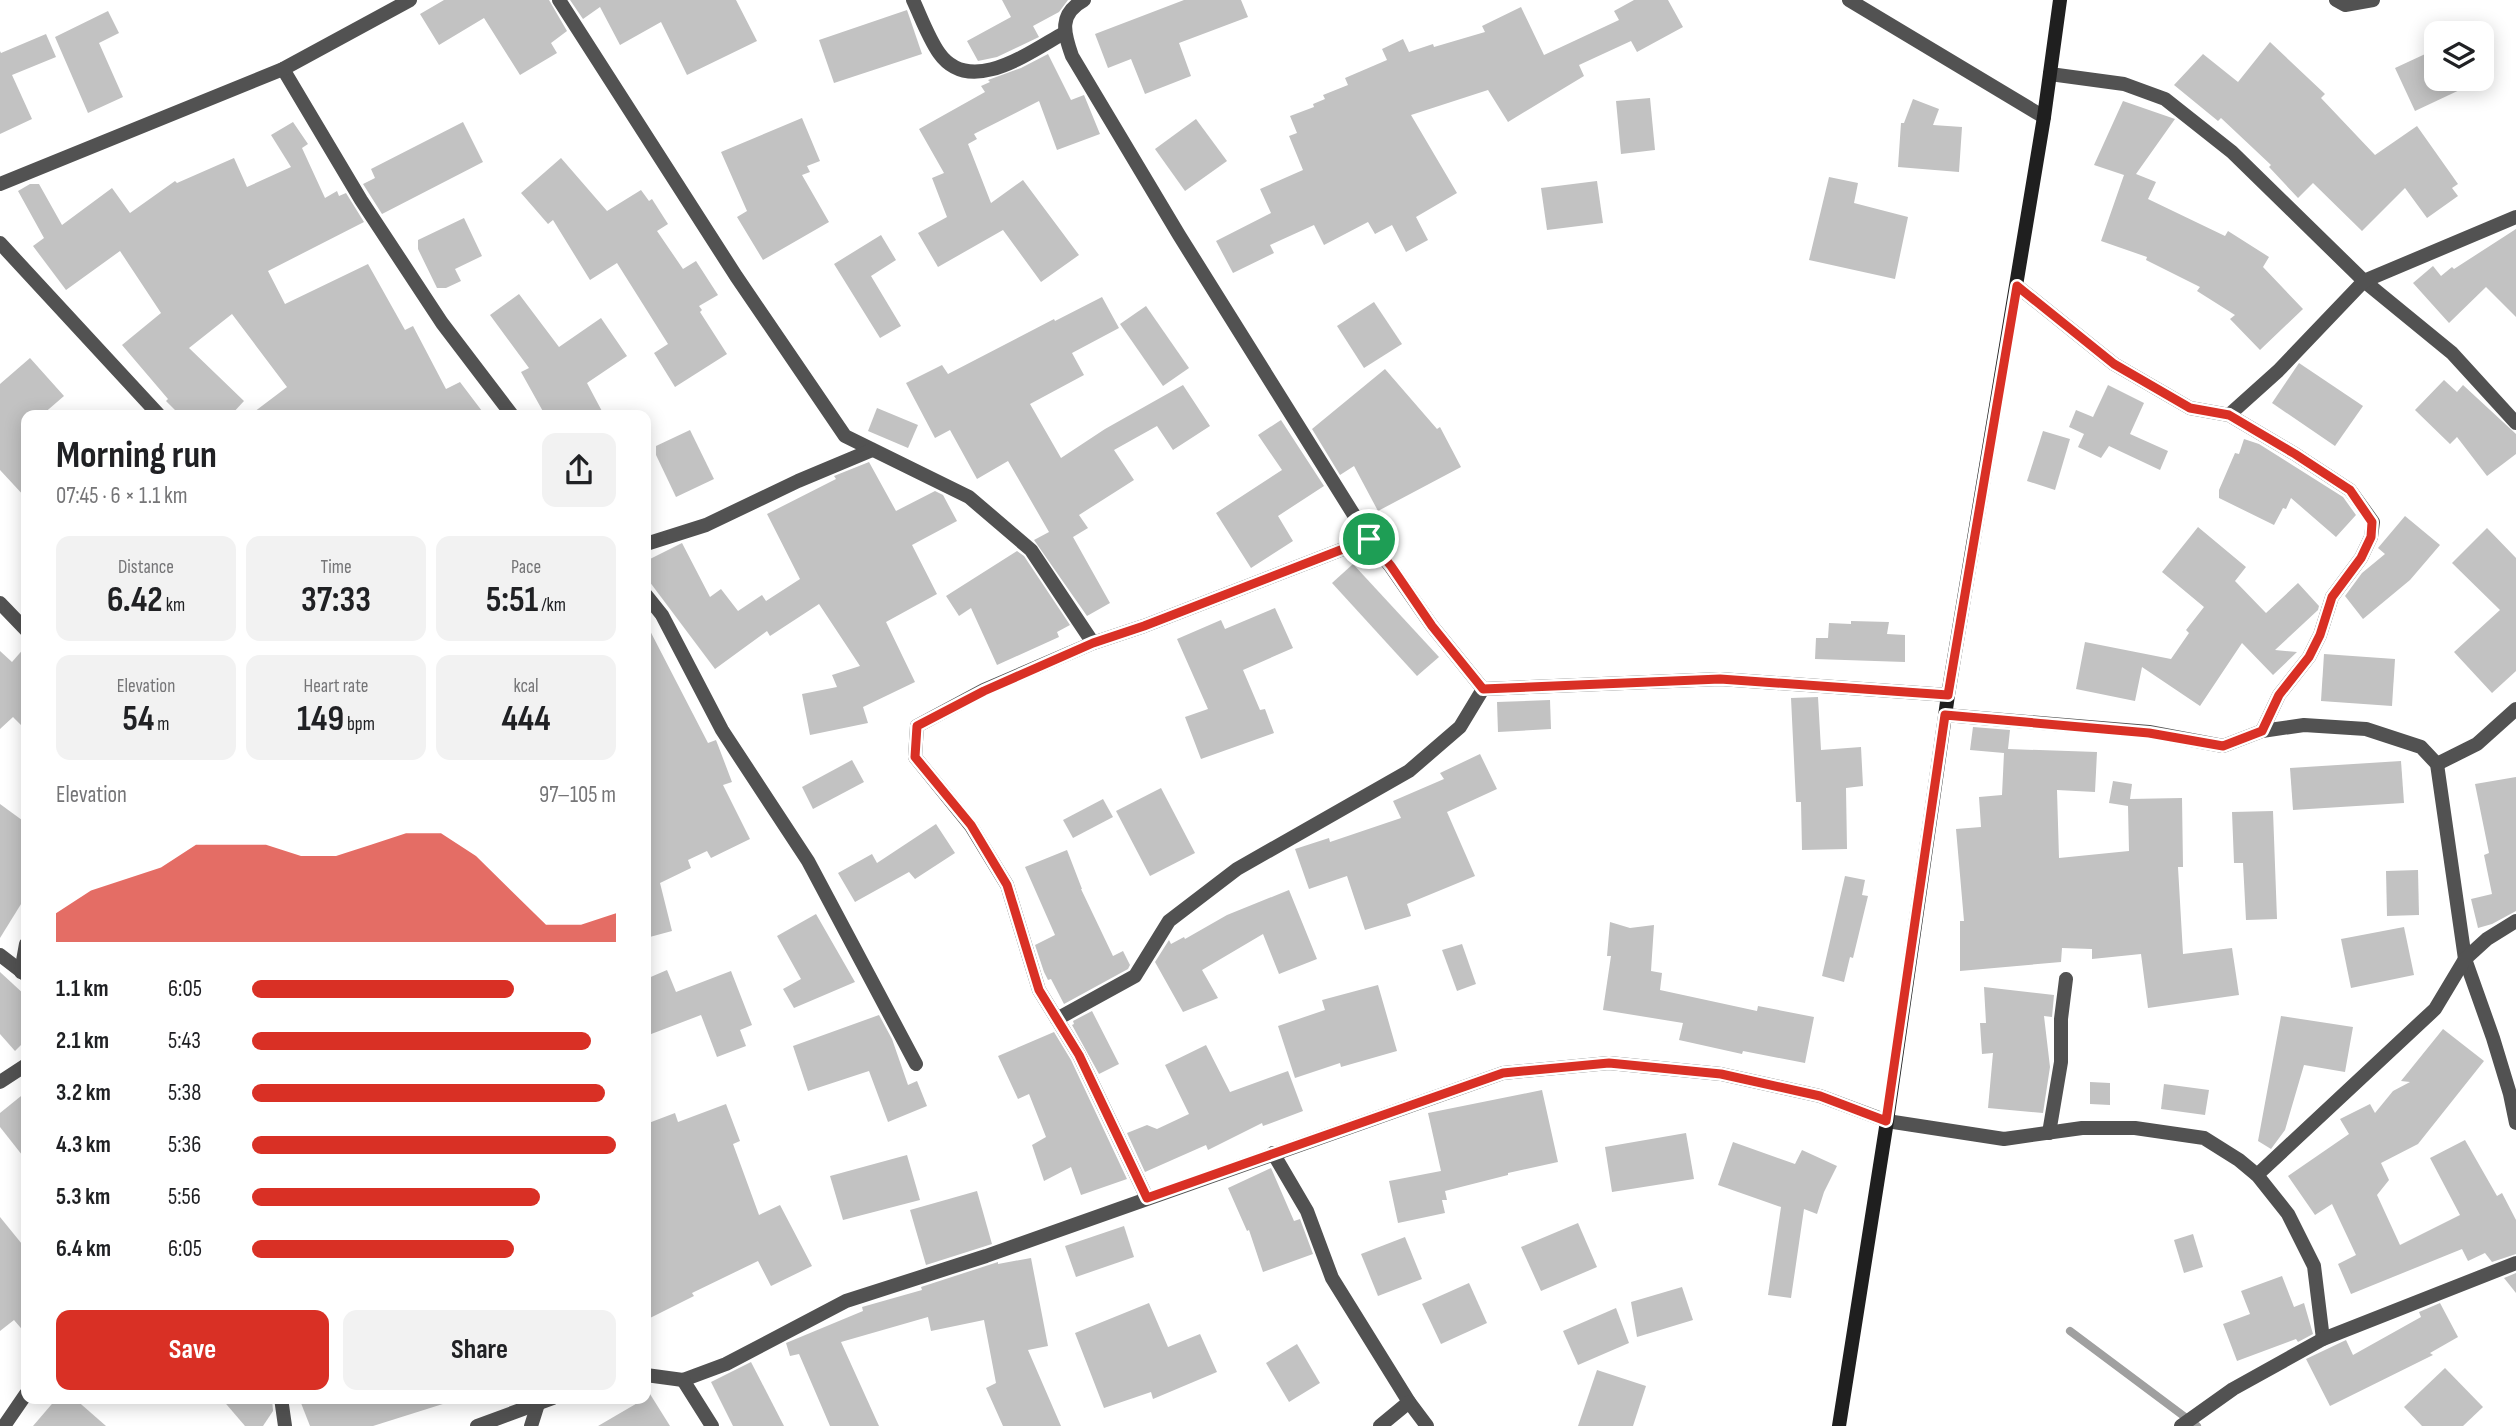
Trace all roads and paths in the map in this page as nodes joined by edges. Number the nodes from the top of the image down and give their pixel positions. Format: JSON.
{"nodes":[{"id":1,"x":410,"y":0,"type":"edge"},
{"id":2,"x":559,"y":0,"type":"edge"},
{"id":3,"x":913,"y":0,"type":"edge"},
{"id":4,"x":1084,"y":0,"type":"edge"},
{"id":5,"x":1849,"y":0,"type":"edge"},
{"id":6,"x":2060,"y":0,"type":"edge"},
{"id":7,"x":2336,"y":0,"type":"edge"},
{"id":8,"x":2373,"y":0,"type":"edge"},
{"id":9,"x":1063,"y":33,"type":"junction"},
{"id":10,"x":283,"y":69,"type":"junction"},
{"id":11,"x":2050,"y":74,"type":"junction"},
{"id":12,"x":2044,"y":117,"type":"junction"},
{"id":13,"x":0,"y":184,"type":"edge"},
{"id":14,"x":2516,"y":217,"type":"edge"},
{"id":15,"x":0,"y":243,"type":"edge"},
{"id":16,"x":2364,"y":281,"type":"junction"},
{"id":17,"x":2017,"y":286,"type":"junction"},
{"id":18,"x":154,"y":410,"type":"edge"},
{"id":19,"x":508,"y":410,"type":"edge"},
{"id":20,"x":2229,"y":415,"type":"junction"},
{"id":21,"x":2516,"y":423,"type":"edge"},
{"id":22,"x":872,"y":450,"type":"junction"},
{"id":23,"x":1369,"y":539,"type":"junction"},
{"id":24,"x":651,"y":542,"type":"edge"},
{"id":25,"x":651,"y":601,"type":"edge"},
{"id":26,"x":0,"y":603,"type":"edge"},
{"id":27,"x":21,"y":625,"type":"edge"},
{"id":28,"x":1093,"y":643,"type":"junction"},
{"id":29,"x":1483,"y":689,"type":"junction"},
{"id":30,"x":1948,"y":695,"type":"junction"},
{"id":31,"x":2516,"y":709,"type":"edge"},
{"id":32,"x":1945,"y":715,"type":"junction"},
{"id":33,"x":2262,"y":731,"type":"junction"},
{"id":34,"x":2437,"y":764,"type":"junction"},
{"id":35,"x":2516,"y":921,"type":"edge"},
{"id":36,"x":0,"y":955,"type":"edge"},
{"id":37,"x":2465,"y":959,"type":"junction"},
{"id":38,"x":21,"y":972,"type":"edge"},
{"id":39,"x":2066,"y":979,"type":"dead end"},
{"id":40,"x":1057,"y":1019,"type":"junction"},
{"id":41,"x":915,"y":1064,"type":"dead end"},
{"id":42,"x":21,"y":1068,"type":"edge"},
{"id":43,"x":0,"y":1083,"type":"edge"},
{"id":44,"x":1886,"y":1121,"type":"junction"},
{"id":45,"x":2516,"y":1124,"type":"edge"},
{"id":46,"x":2049,"y":1133,"type":"junction"},
{"id":47,"x":1273,"y":1153,"type":"junction"},
{"id":48,"x":2257,"y":1175,"type":"junction"},
{"id":49,"x":1147,"y":1198,"type":"junction"},
{"id":50,"x":2516,"y":1263,"type":"edge"},
{"id":51,"x":2323,"y":1339,"type":"junction"},
{"id":52,"x":651,"y":1375,"type":"edge"},
{"id":53,"x":683,"y":1380,"type":"junction"},
{"id":54,"x":21,"y":1401,"type":"edge"},
{"id":55,"x":1409,"y":1402,"type":"junction"},
{"id":56,"x":282,"y":1404,"type":"edge"},
{"id":57,"x":538,"y":1404,"type":"joint"},
{"id":58,"x":4,"y":1426,"type":"edge"},
{"id":59,"x":285,"y":1426,"type":"edge"},
{"id":60,"x":477,"y":1426,"type":"edge"},
{"id":61,"x":531,"y":1426,"type":"edge"},
{"id":62,"x":712,"y":1426,"type":"edge"},
{"id":63,"x":1380,"y":1426,"type":"edge"},
{"id":64,"x":1427,"y":1426,"type":"edge"},
{"id":65,"x":1839,"y":1426,"type":"edge"},
{"id":66,"x":2181,"y":1426,"type":"edge"}],
"edges":[{"from":1,"to":10,"type":"street"},
{"from":2,"to":22,"type":"street"},
{"from":3,"to":9,"type":"street"},
{"from":4,"to":9,"type":"street"},
{"from":5,"to":12,"type":"street"},
{"from":6,"to":11,"type":"main road"},
{"from":7,"to":8,"type":"street"},
{"from":9,"to":23,"type":"street"},
{"from":10,"to":13,"type":"street"},
{"from":10,"to":19,"type":"street"},
{"from":11,"to":12,"type":"main road"},
{"from":11,"to":16,"type":"street"},
{"from":12,"to":17,"type":"main road"},
{"from":14,"to":16,"type":"street"},
{"from":15,"to":18,"type":"street"},
{"from":16,"to":20,"type":"street"},
{"from":16,"to":21,"type":"street"},
{"from":17,"to":20,"type":"street"},
{"from":17,"to":30,"type":"main road"},
{"from":20,"to":33,"type":"street"},
{"from":22,"to":24,"type":"street"},
{"from":22,"to":28,"type":"street"},
{"from":23,"to":28,"type":"street"},
{"from":23,"to":29,"type":"street"},
{"from":25,"to":41,"type":"street"},
{"from":26,"to":27,"type":"street"},
{"from":28,"to":40,"type":"street"},
{"from":29,"to":30,"type":"street"},
{"from":29,"to":40,"type":"street"},
{"from":30,"to":32,"type":"main road"},
{"from":31,"to":34,"type":"street"},
{"from":32,"to":33,"type":"street"},
{"from":32,"to":44,"type":"main road"},
{"from":33,"to":34,"type":"street"},
{"from":34,"to":37,"type":"street"},
{"from":35,"to":37,"type":"street"},
{"from":36,"to":38,"type":"street"},
{"from":37,"to":45,"type":"street"},
{"from":37,"to":48,"type":"street"},
{"from":39,"to":46,"type":"street"},
{"from":40,"to":49,"type":"street"},
{"from":42,"to":43,"type":"street"},
{"from":44,"to":46,"type":"street"},
{"from":44,"to":47,"type":"street"},
{"from":44,"to":65,"type":"main road"},
{"from":46,"to":48,"type":"street"},
{"from":47,"to":49,"type":"street"},
{"from":47,"to":55,"type":"street"},
{"from":48,"to":51,"type":"street"},
{"from":49,"to":53,"type":"street"},
{"from":50,"to":51,"type":"street"},
{"from":51,"to":66,"type":"street"},
{"from":52,"to":53,"type":"street"},
{"from":53,"to":62,"type":"street"},
{"from":54,"to":58,"type":"street"},
{"from":55,"to":63,"type":"street"},
{"from":55,"to":64,"type":"street"},
{"from":56,"to":59,"type":"street"},
{"from":57,"to":60,"type":"street"},
{"from":57,"to":61,"type":"street"}]}
